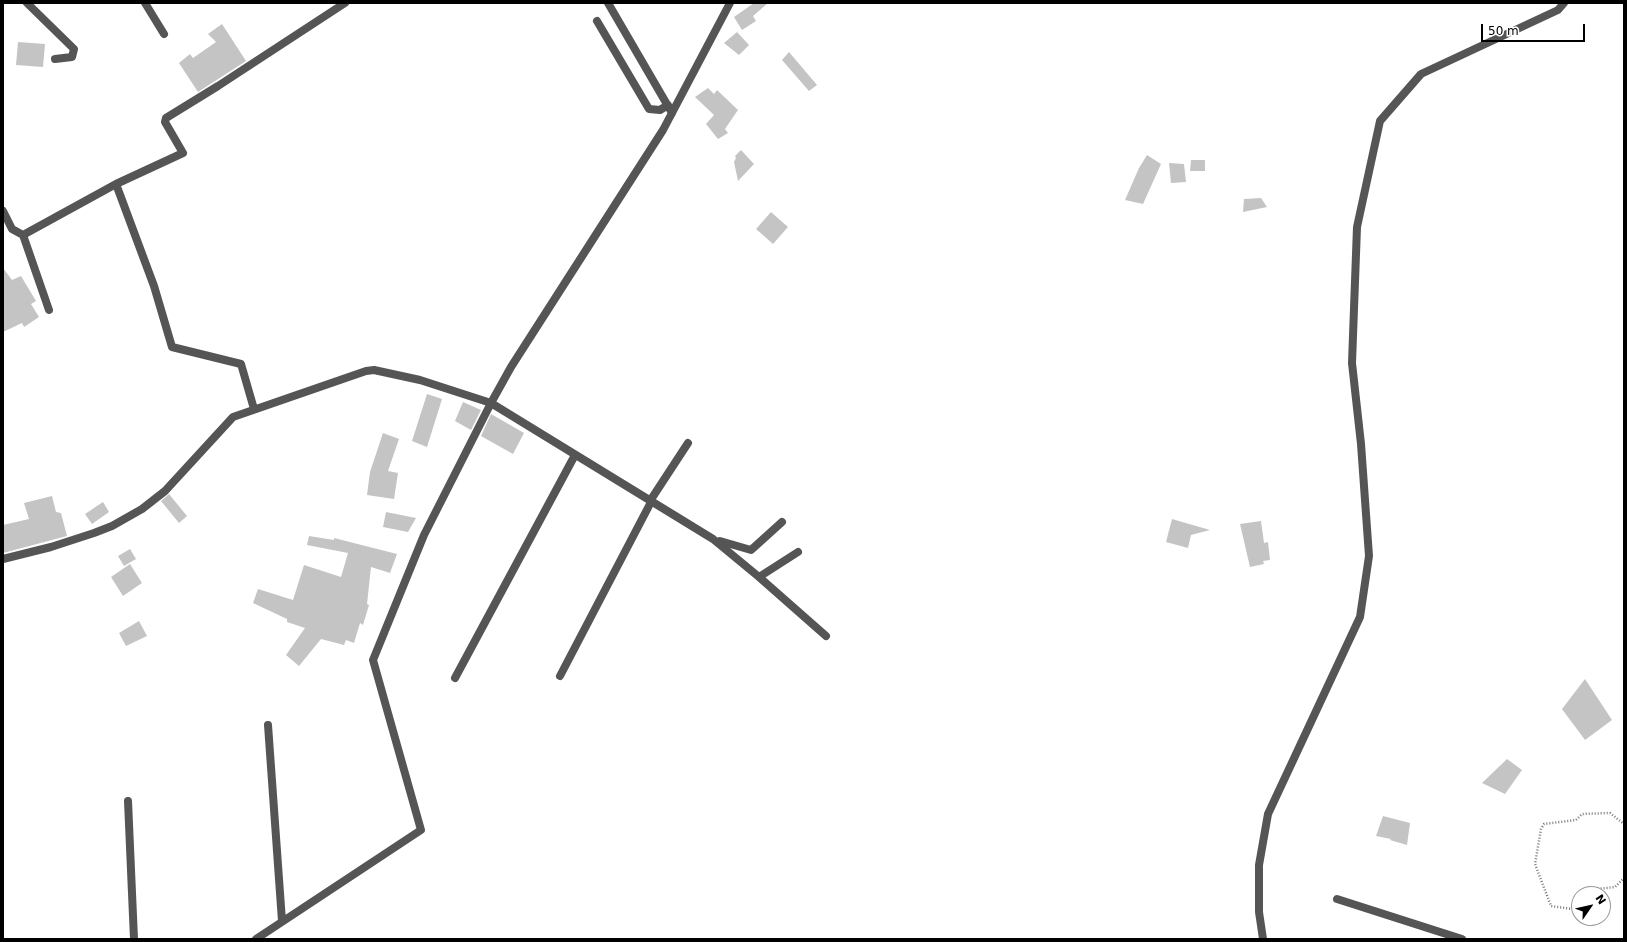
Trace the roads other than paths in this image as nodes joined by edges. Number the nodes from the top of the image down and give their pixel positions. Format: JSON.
{"nodes":[{"id":1,"x":27,"y":3,"type":"edge"},
{"id":2,"x":145,"y":3,"type":"edge"},
{"id":3,"x":345,"y":3,"type":"edge"},
{"id":4,"x":608,"y":3,"type":"edge"},
{"id":5,"x":730,"y":3,"type":"edge"},
{"id":6,"x":1564,"y":3,"type":"edge"},
{"id":7,"x":597,"y":21,"type":"dead end"},
{"id":8,"x":164,"y":34,"type":"dead end"},
{"id":9,"x":55,"y":59,"type":"dead end"},
{"id":10,"x":668,"y":105,"type":"junction"},
{"id":11,"x":672,"y":113,"type":"junction"},
{"id":12,"x":116,"y":184,"type":"junction"},
{"id":13,"x":3,"y":211,"type":"edge"},
{"id":14,"x":23,"y":235,"type":"junction"},
{"id":15,"x":49,"y":310,"type":"dead end"},
{"id":16,"x":491,"y":402,"type":"junction"},
{"id":17,"x":254,"y":409,"type":"junction"},
{"id":18,"x":688,"y":443,"type":"dead end"},
{"id":19,"x":575,"y":454,"type":"junction"},
{"id":20,"x":650,"y":501,"type":"junction"},
{"id":21,"x":782,"y":522,"type":"dead end"},
{"id":22,"x":713,"y":539,"type":"junction"},
{"id":23,"x":798,"y":552,"type":"dead end"},
{"id":24,"x":3,"y":559,"type":"edge"},
{"id":25,"x":759,"y":577,"type":"junction"},
{"id":26,"x":826,"y":636,"type":"dead end"},
{"id":27,"x":560,"y":676,"type":"dead end"},
{"id":28,"x":455,"y":678,"type":"dead end"},
{"id":29,"x":268,"y":725,"type":"dead end"},
{"id":30,"x":128,"y":801,"type":"dead end"},
{"id":31,"x":1337,"y":899,"type":"dead end"},
{"id":32,"x":282,"y":921,"type":"junction"},
{"id":33,"x":134,"y":939,"type":"edge"},
{"id":34,"x":256,"y":939,"type":"edge"},
{"id":35,"x":1263,"y":939,"type":"edge"},
{"id":36,"x":1462,"y":939,"type":"edge"}],
"edges":[{"from":1,"to":9,"type":"street"},
{"from":2,"to":8,"type":"street"},
{"from":3,"to":12,"type":"street"},
{"from":4,"to":10,"type":"street"},
{"from":5,"to":11,"type":"street"},
{"from":6,"to":35,"type":"street"},
{"from":7,"to":10,"type":"street"},
{"from":10,"to":11,"type":"street"},
{"from":11,"to":16,"type":"street"},
{"from":12,"to":14,"type":"street"},
{"from":12,"to":17,"type":"street"},
{"from":13,"to":14,"type":"street"},
{"from":14,"to":15,"type":"street"},
{"from":16,"to":17,"type":"street"},
{"from":16,"to":19,"type":"street"},
{"from":16,"to":32,"type":"street"},
{"from":17,"to":24,"type":"street"},
{"from":18,"to":20,"type":"street"},
{"from":19,"to":20,"type":"street"},
{"from":19,"to":28,"type":"street"},
{"from":20,"to":22,"type":"street"},
{"from":20,"to":27,"type":"street"},
{"from":21,"to":22,"type":"street"},
{"from":22,"to":25,"type":"street"},
{"from":23,"to":25,"type":"street"},
{"from":25,"to":26,"type":"street"},
{"from":29,"to":32,"type":"street"},
{"from":30,"to":33,"type":"street"},
{"from":31,"to":36,"type":"street"},
{"from":32,"to":34,"type":"street"}]}
